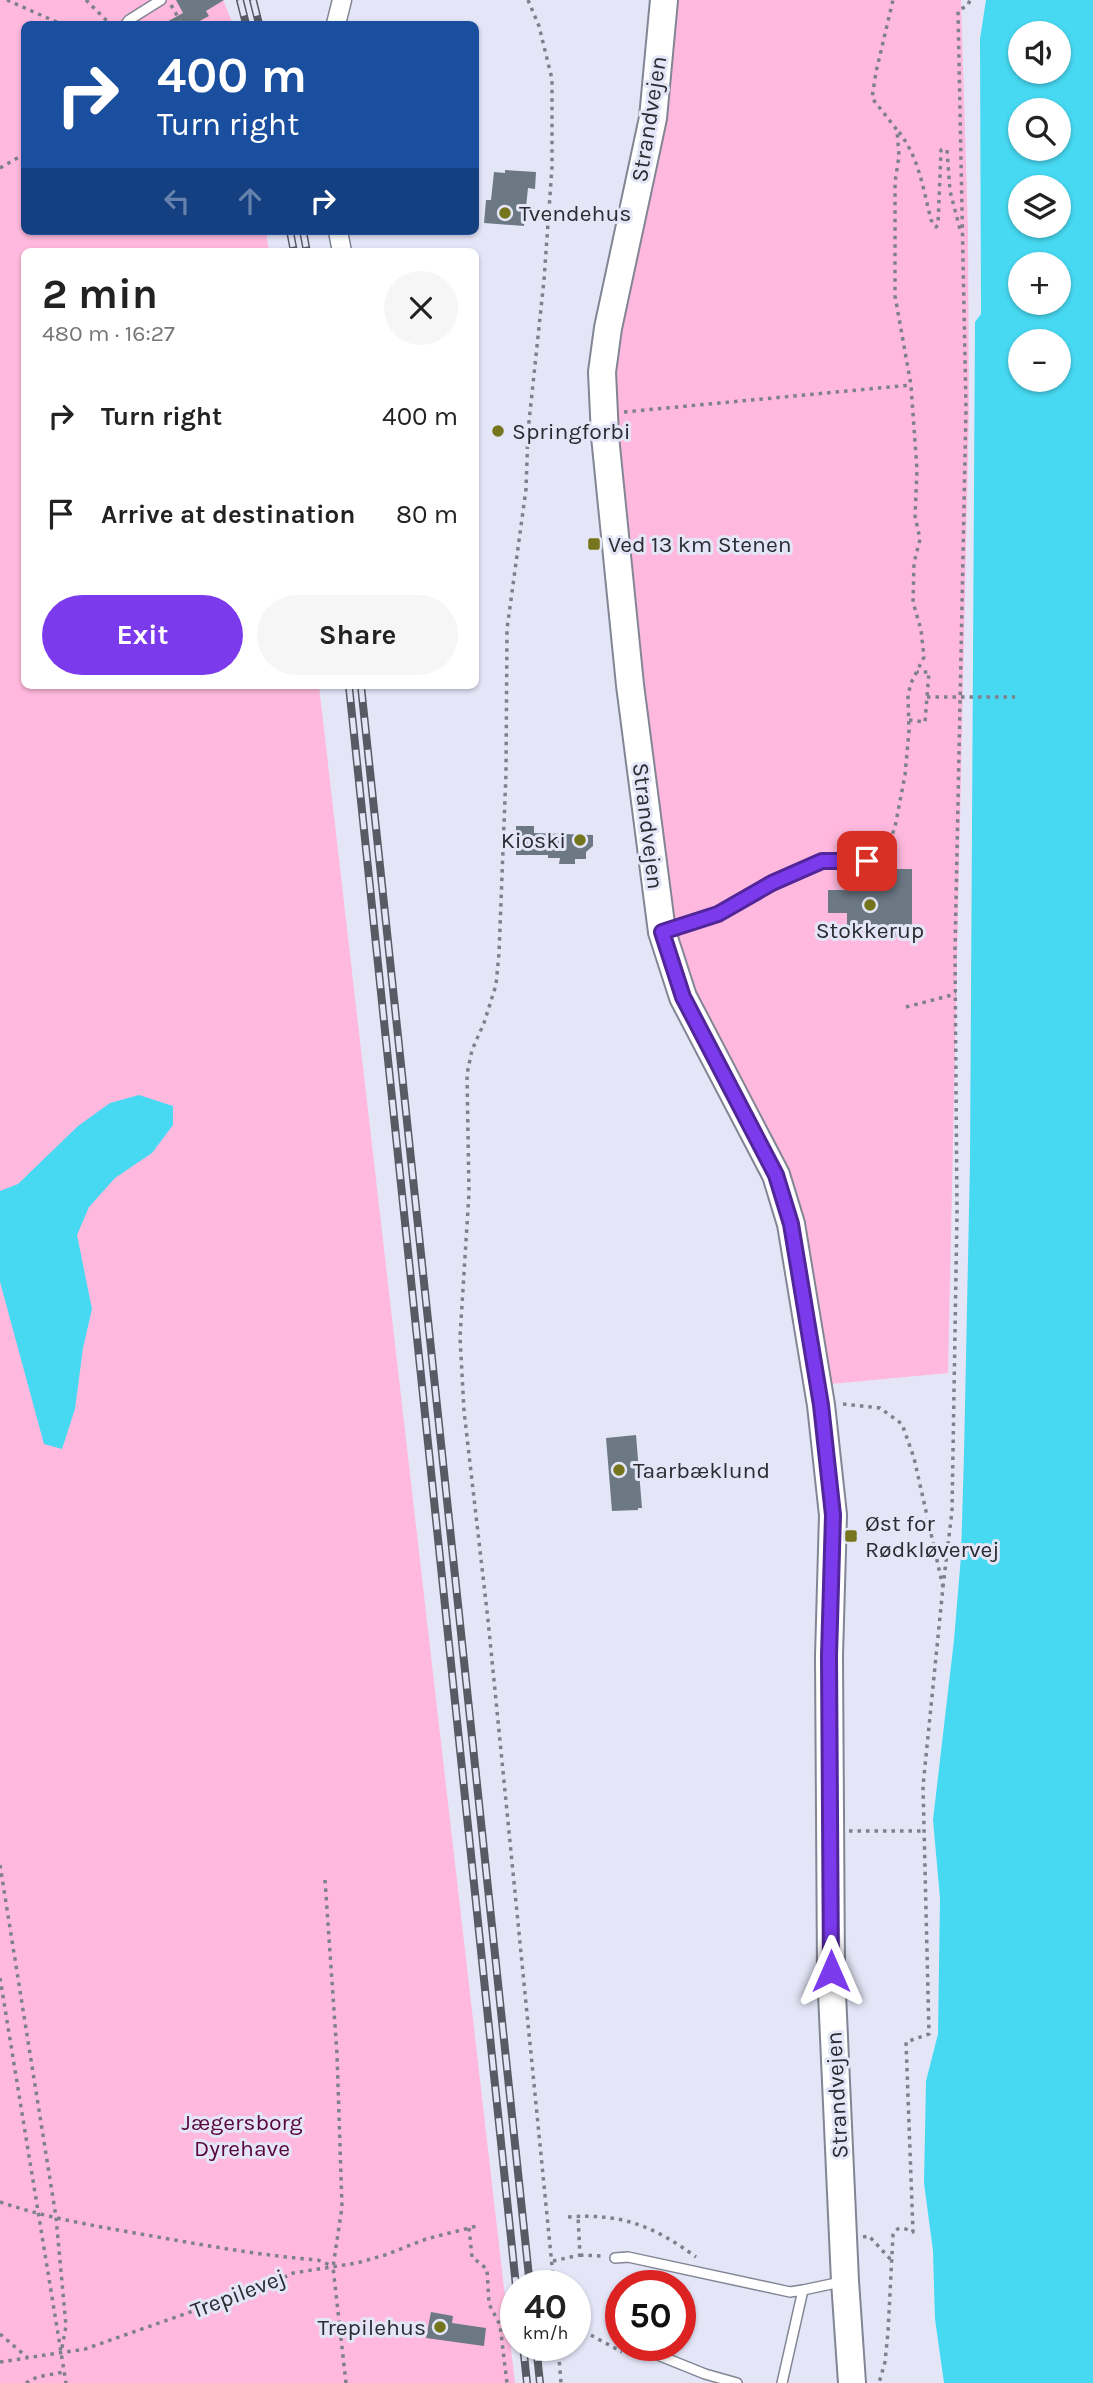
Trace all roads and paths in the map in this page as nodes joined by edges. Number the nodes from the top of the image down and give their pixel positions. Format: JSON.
{"nodes":[{"id":1,"x":7,"y":0,"type":"edge"},
{"id":2,"x":86,"y":0,"type":"edge"},
{"id":3,"x":161,"y":0,"type":"edge"},
{"id":4,"x":168,"y":0,"type":"edge"},
{"id":5,"x":342,"y":0,"type":"edge"},
{"id":6,"x":528,"y":0,"type":"edge"},
{"id":7,"x":664,"y":0,"type":"edge"},
{"id":8,"x":893,"y":0,"type":"edge"},
{"id":9,"x":970,"y":0,"type":"edge"},
{"id":10,"x":54,"y":21,"type":"edge"},
{"id":11,"x":107,"y":21,"type":"edge"},
{"id":12,"x":128,"y":21,"type":"edge"},
{"id":13,"x":180,"y":21,"type":"edge"},
{"id":14,"x":337,"y":21,"type":"edge"},
{"id":15,"x":897,"y":130,"type":"junction"},
{"id":16,"x":21,"y":156,"type":"edge"},
{"id":17,"x":0,"y":168,"type":"edge"},
{"id":18,"x":963,"y":233,"type":"junction"},
{"id":19,"x":911,"y":385,"type":"junction"},
{"id":20,"x":604,"y":414,"type":"junction"},
{"id":21,"x":917,"y":672,"type":"junction"},
{"id":22,"x":928,"y":697,"type":"junction"},
{"id":23,"x":959,"y":697,"type":"junction"},
{"id":24,"x":1015,"y":697,"type":"dead end"},
{"id":25,"x":909,"y":720,"type":"junction"},
{"id":26,"x":867,"y":861,"type":"joint"},
{"id":27,"x":662,"y":932,"type":"junction"},
{"id":28,"x":956,"y":994,"type":"junction"},
{"id":29,"x":906,"y":1007,"type":"dead end"},
{"id":30,"x":821,"y":1405,"type":"junction"},
{"id":31,"x":943,"y":1587,"type":"junction"},
{"id":32,"x":830,"y":1831,"type":"junction"},
{"id":33,"x":924,"y":1831,"type":"junction"},
{"id":34,"x":0,"y":1865,"type":"edge"},
{"id":35,"x":325,"y":1880,"type":"dead end"},
{"id":36,"x":0,"y":1978,"type":"edge"},
{"id":37,"x":0,"y":2202,"type":"edge"},
{"id":38,"x":37,"y":2214,"type":"junction"},
{"id":39,"x":56,"y":2217,"type":"junction"},
{"id":40,"x":568,"y":2217,"type":"dead end"},
{"id":41,"x":578,"y":2217,"type":"junction"},
{"id":42,"x":477,"y":2226,"type":"dead end"},
{"id":43,"x":468,"y":2228,"type":"junction"},
{"id":44,"x":869,"y":2236,"type":"dead end"},
{"id":45,"x":580,"y":2255,"type":"junction"},
{"id":46,"x":615,"y":2258,"type":"joint"},
{"id":47,"x":553,"y":2261,"type":"junction"},
{"id":48,"x":892,"y":2261,"type":"junction"},
{"id":49,"x":333,"y":2267,"type":"junction"},
{"id":50,"x":553,"y":2270,"type":"edge"},
{"id":51,"x":716,"y":2276,"type":"junction"},
{"id":52,"x":845,"y":2281,"type":"junction"},
{"id":53,"x":803,"y":2290,"type":"junction"},
{"id":54,"x":0,"y":2334,"type":"edge"},
{"id":55,"x":61,"y":2353,"type":"junction"},
{"id":56,"x":28,"y":2358,"type":"junction"},
{"id":57,"x":559,"y":2361,"type":"edge"},
{"id":58,"x":672,"y":2361,"type":"edge"},
{"id":59,"x":0,"y":2362,"type":"edge"},
{"id":60,"x":64,"y":2372,"type":"junction"},
{"id":61,"x":26,"y":2383,"type":"edge"},
{"id":62,"x":66,"y":2383,"type":"edge"},
{"id":63,"x":346,"y":2383,"type":"edge"},
{"id":64,"x":507,"y":2383,"type":"edge"},
{"id":65,"x":561,"y":2383,"type":"edge"},
{"id":66,"x":737,"y":2383,"type":"edge"},
{"id":67,"x":782,"y":2383,"type":"edge"},
{"id":68,"x":852,"y":2383,"type":"edge"},
{"id":69,"x":878,"y":2383,"type":"edge"}],
"edges":[{"from":1,"to":10,"type":"path"},
{"from":2,"to":11,"type":"path"},
{"from":3,"to":12,"type":"lane"},
{"from":4,"to":13,"type":"path"},
{"from":5,"to":14,"type":"street"},
{"from":6,"to":47,"type":"path"},
{"from":7,"to":20,"type":"main road","name":"Strandvejen"},
{"from":8,"to":15,"type":"path"},
{"from":9,"to":18,"type":"path"},
{"from":15,"to":18,"type":"path"},
{"from":15,"to":19,"type":"path"},
{"from":16,"to":17,"type":"path"},
{"from":18,"to":23,"type":"path"},
{"from":19,"to":20,"type":"path"},
{"from":19,"to":21,"type":"path"},
{"from":20,"to":27,"type":"main road","name":"Strandvejen"},
{"from":21,"to":22,"type":"path"},
{"from":21,"to":25,"type":"path"},
{"from":22,"to":23,"type":"path"},
{"from":22,"to":25,"type":"path"},
{"from":23,"to":24,"type":"path"},
{"from":23,"to":28,"type":"path"},
{"from":25,"to":26,"type":"path"},
{"from":26,"to":27,"type":"lane"},
{"from":27,"to":30,"type":"main road","name":"Strandvejen"},
{"from":28,"to":29,"type":"path"},
{"from":28,"to":31,"type":"path"},
{"from":30,"to":31,"type":"path"},
{"from":30,"to":32,"type":"main road","name":"Strandvejen"},
{"from":31,"to":33,"type":"path"},
{"from":32,"to":33,"type":"path"},
{"from":32,"to":52,"type":"main road","name":"Strandvejen"},
{"from":33,"to":48,"type":"path"},
{"from":34,"to":39,"type":"path"},
{"from":35,"to":49,"type":"path"},
{"from":36,"to":38,"type":"path"},
{"from":37,"to":38,"type":"path"},
{"from":38,"to":39,"type":"path"},
{"from":38,"to":55,"type":"path"},
{"from":39,"to":49,"type":"path"},
{"from":39,"to":55,"type":"path"},
{"from":40,"to":41,"type":"path"},
{"from":41,"to":45,"type":"path"},
{"from":41,"to":51,"type":"path"},
{"from":42,"to":43,"type":"path","name":"Trepilevej"},
{"from":43,"to":49,"type":"path","name":"Trepilevej"},
{"from":43,"to":64,"type":"path"},
{"from":44,"to":48,"type":"path"},
{"from":45,"to":46,"type":"path"},
{"from":45,"to":47,"type":"path"},
{"from":46,"to":51,"type":"lane"},
{"from":47,"to":50,"type":"path"},
{"from":48,"to":69,"type":"path"},
{"from":49,"to":55,"type":"path","name":"Trepilevej"},
{"from":49,"to":63,"type":"path"},
{"from":51,"to":53,"type":"lane"},
{"from":52,"to":53,"type":"lane"},
{"from":52,"to":68,"type":"main road","name":"Strandvejen"},
{"from":53,"to":67,"type":"lane"},
{"from":54,"to":56,"type":"path"},
{"from":55,"to":56,"type":"path","name":"Trepilevej"},
{"from":55,"to":60,"type":"path"},
{"from":56,"to":59,"type":"path","name":"Trepilevej"},
{"from":57,"to":65,"type":"path"},
{"from":58,"to":66,"type":"lane"},
{"from":60,"to":61,"type":"path"},
{"from":60,"to":62,"type":"path"}]}
